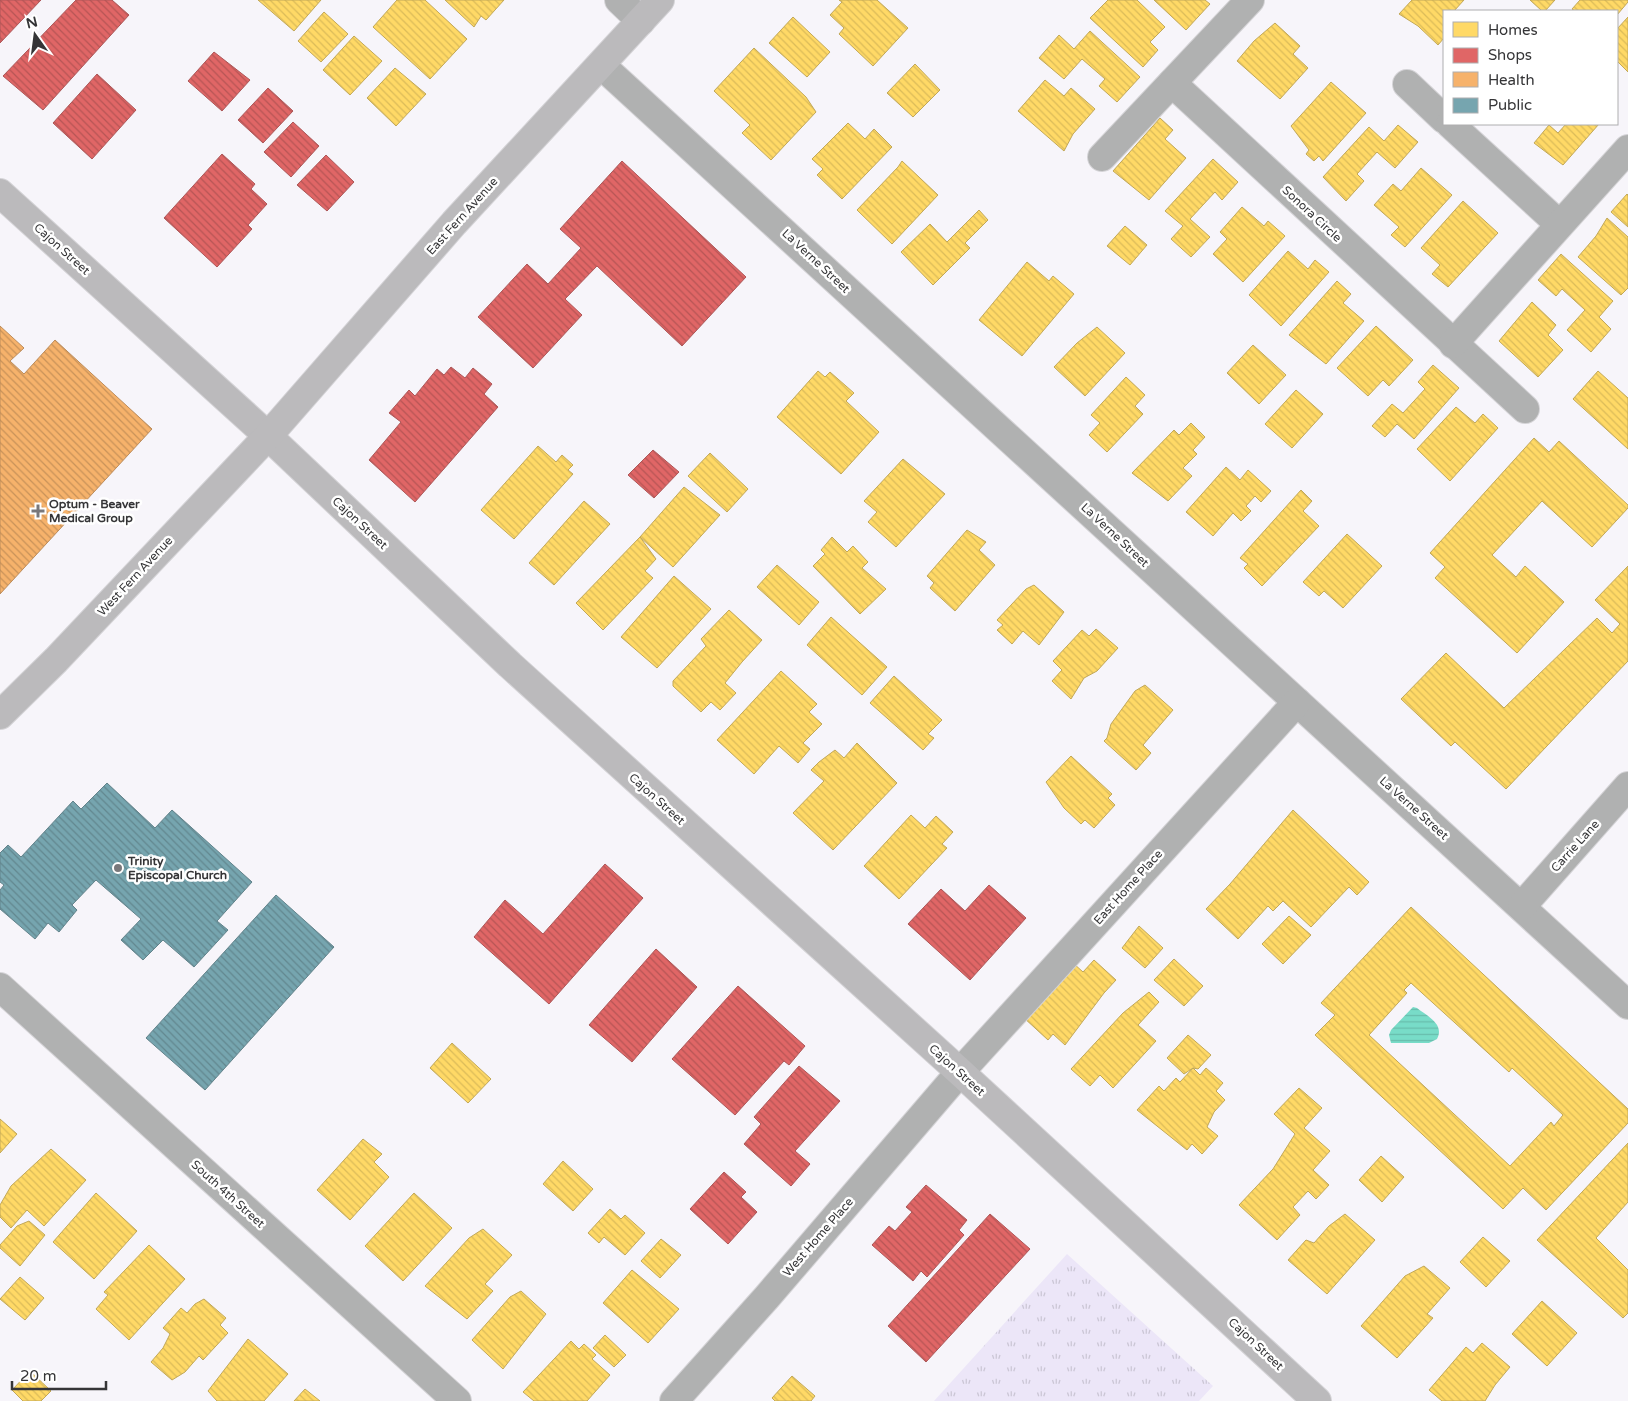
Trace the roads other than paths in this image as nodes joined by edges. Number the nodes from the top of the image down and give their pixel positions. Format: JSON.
{"nodes":[{"id":1,"x":619,"y":0,"type":"edge"},
{"id":2,"x":660,"y":0,"type":"edge"},
{"id":3,"x":1250,"y":0,"type":"edge"},
{"id":4,"x":642,"y":21,"type":"junction"},
{"id":5,"x":602,"y":64,"type":"junction"},
{"id":6,"x":1172,"y":84,"type":"junction"},
{"id":7,"x":1407,"y":84,"type":"dead end"},
{"id":8,"x":1443,"y":118,"type":"edge"},
{"id":9,"x":1451,"y":125,"type":"edge"},
{"id":10,"x":1628,"y":149,"type":"edge"},
{"id":11,"x":1102,"y":157,"type":"dead end"},
{"id":12,"x":0,"y":193,"type":"edge"},
{"id":13,"x":1559,"y":224,"type":"junction"},
{"id":14,"x":1452,"y":344,"type":"junction"},
{"id":15,"x":1524,"y":409,"type":"dead end"},
{"id":16,"x":268,"y":436,"type":"junction"},
{"id":17,"x":1297,"y":702,"type":"junction"},
{"id":18,"x":0,"y":714,"type":"edge"},
{"id":19,"x":1628,"y":786,"type":"edge"},
{"id":20,"x":1522,"y":906,"type":"junction"},
{"id":21,"x":0,"y":987,"type":"edge"},
{"id":22,"x":1628,"y":1005,"type":"edge"},
{"id":23,"x":960,"y":1072,"type":"junction"},
{"id":24,"x":457,"y":1401,"type":"edge"},
{"id":25,"x":674,"y":1401,"type":"edge"},
{"id":26,"x":1317,"y":1401,"type":"edge"}],
"edges":[{"from":1,"to":4,"type":"street"},
{"from":2,"to":4,"type":"street","name":"East Fern Avenue"},
{"from":3,"to":6,"type":"street"},
{"from":4,"to":5,"type":"street","name":"East Fern Avenue"},
{"from":5,"to":16,"type":"street","name":"East Fern Avenue"},
{"from":5,"to":17,"type":"street","name":"La Verne Street"},
{"from":6,"to":11,"type":"street"},
{"from":6,"to":14,"type":"street","name":"Sonora Circle"},
{"from":7,"to":8,"type":"street"},
{"from":9,"to":13,"type":"street"},
{"from":10,"to":13,"type":"street"},
{"from":12,"to":16,"type":"street","name":"Cajon Street"},
{"from":13,"to":14,"type":"street"},
{"from":14,"to":15,"type":"street","name":"Sonora Circle"},
{"from":16,"to":18,"type":"street","name":"West Fern Avenue"},
{"from":16,"to":23,"type":"street","name":"Cajon Street"},
{"from":17,"to":20,"type":"street","name":"La Verne Street"},
{"from":17,"to":23,"type":"street","name":"East Home Place"},
{"from":19,"to":20,"type":"street","name":"Carrie Lane"},
{"from":20,"to":22,"type":"street","name":"La Verne Street"},
{"from":21,"to":24,"type":"street","name":"South 4th Street"},
{"from":23,"to":25,"type":"street","name":"West Home Place"},
{"from":23,"to":26,"type":"street","name":"Cajon Street"}]}
